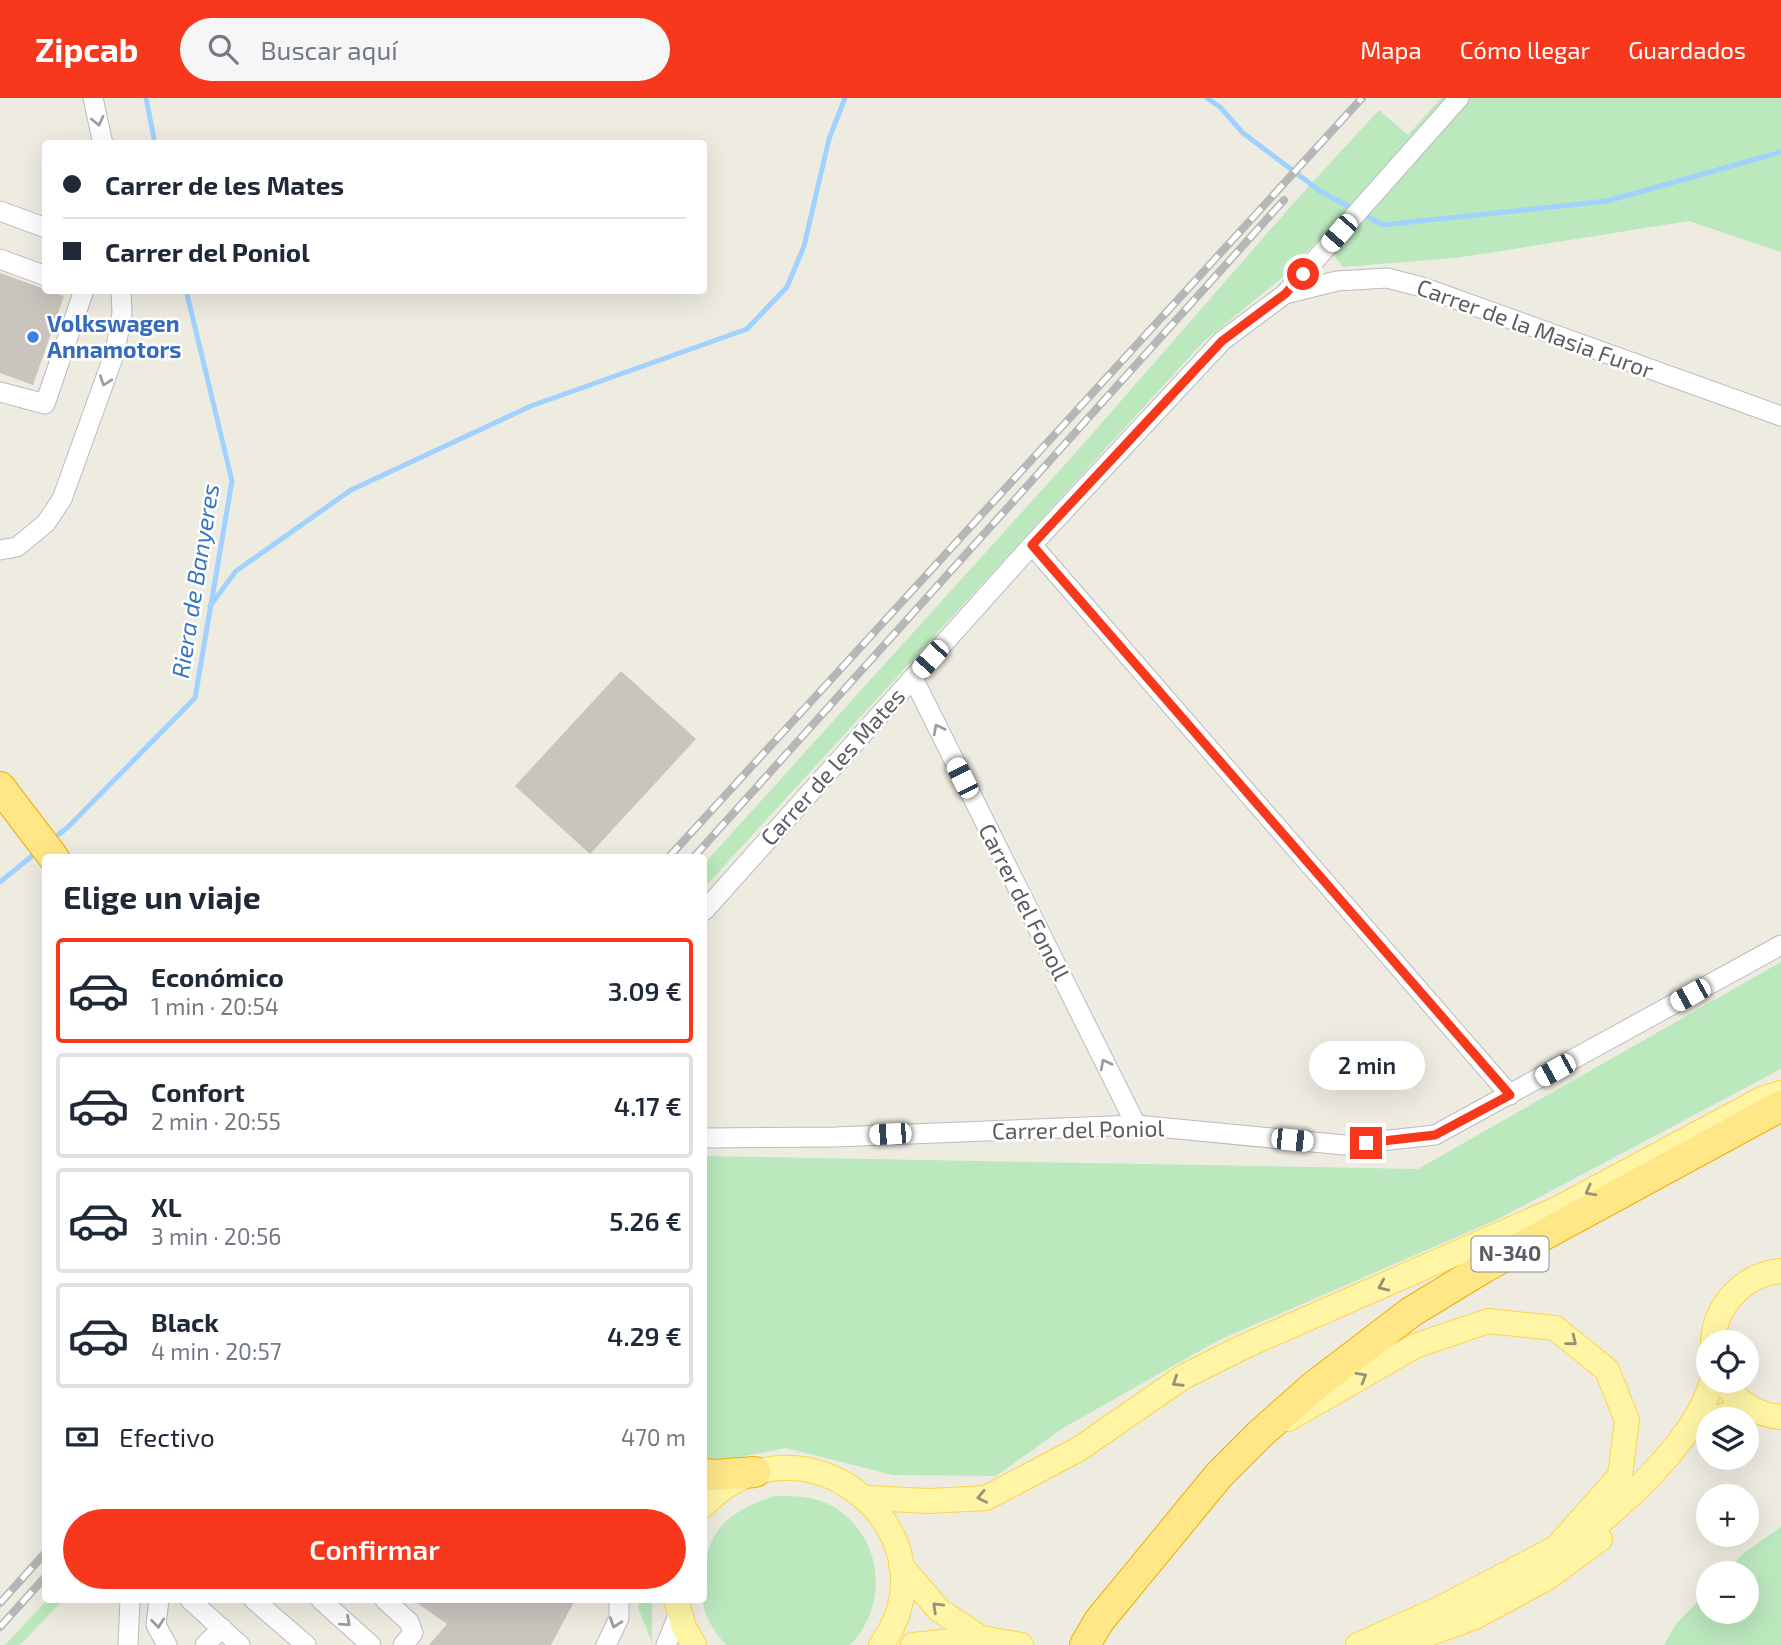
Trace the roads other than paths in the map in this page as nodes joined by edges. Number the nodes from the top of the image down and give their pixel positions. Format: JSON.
{"nodes":[{"id":1,"x":93,"y":98,"type":"edge"},
{"id":2,"x":1459,"y":98,"type":"edge"},
{"id":3,"x":102,"y":140,"type":"edge"},
{"id":4,"x":0,"y":211,"type":"edge"},
{"id":5,"x":42,"y":227,"type":"edge"},
{"id":6,"x":0,"y":259,"type":"edge"},
{"id":7,"x":42,"y":275,"type":"edge"},
{"id":8,"x":84,"y":294,"type":"edge"},
{"id":9,"x":121,"y":294,"type":"edge"},
{"id":10,"x":1285,"y":294,"type":"junction"},
{"id":11,"x":0,"y":393,"type":"edge"},
{"id":12,"x":1781,"y":416,"type":"edge"},
{"id":13,"x":1032,"y":545,"type":"junction"},
{"id":14,"x":0,"y":550,"type":"edge"},
{"id":15,"x":913,"y":678,"type":"junction"},
{"id":16,"x":2,"y":790,"type":"edge"},
{"id":17,"x":51,"y":854,"type":"edge"},
{"id":18,"x":707,"y":908,"type":"edge"},
{"id":19,"x":1781,"y":945,"type":"edge"},
{"id":20,"x":1781,"y":1093,"type":"edge"},
{"id":21,"x":1510,"y":1095,"type":"junction"},
{"id":22,"x":1781,"y":1106,"type":"edge"},
{"id":23,"x":1136,"y":1125,"type":"junction"},
{"id":24,"x":707,"y":1138,"type":"edge"},
{"id":25,"x":1781,"y":1271,"type":"edge"},
{"id":26,"x":1716,"y":1330,"type":"edge"},
{"id":27,"x":1707,"y":1393,"type":"edge"},
{"id":28,"x":1732,"y":1393,"type":"edge"},
{"id":29,"x":1749,"y":1407,"type":"edge"},
{"id":30,"x":1759,"y":1411,"type":"edge"},
{"id":31,"x":1781,"y":1417,"type":"edge"},
{"id":32,"x":1260,"y":1434,"type":"junction"},
{"id":33,"x":1696,"y":1444,"type":"edge"},
{"id":34,"x":755,"y":1472,"type":"junction"},
{"id":35,"x":707,"y":1474,"type":"edge"},
{"id":36,"x":866,"y":1498,"type":"junction"},
{"id":37,"x":707,"y":1502,"type":"edge"},
{"id":38,"x":901,"y":1566,"type":"junction"},
{"id":39,"x":130,"y":1603,"type":"edge"},
{"id":40,"x":159,"y":1603,"type":"edge"},
{"id":41,"x":193,"y":1603,"type":"edge"},
{"id":42,"x":263,"y":1603,"type":"edge"},
{"id":43,"x":324,"y":1603,"type":"edge"},
{"id":44,"x":388,"y":1603,"type":"edge"},
{"id":45,"x":619,"y":1603,"type":"edge"},
{"id":46,"x":677,"y":1606,"type":"edge"},
{"id":47,"x":222,"y":1628,"type":"junction"},
{"id":48,"x":1092,"y":1633,"type":"edge"},
{"id":49,"x":981,"y":1638,"type":"junction"},
{"id":50,"x":1378,"y":1643,"type":"edge"},
{"id":51,"x":128,"y":1645,"type":"edge"},
{"id":52,"x":167,"y":1645,"type":"edge"},
{"id":53,"x":205,"y":1645,"type":"edge"},
{"id":54,"x":240,"y":1645,"type":"edge"},
{"id":55,"x":306,"y":1645,"type":"edge"},
{"id":56,"x":371,"y":1645,"type":"edge"},
{"id":57,"x":403,"y":1645,"type":"edge"},
{"id":58,"x":606,"y":1645,"type":"edge"},
{"id":59,"x":666,"y":1645,"type":"edge"},
{"id":60,"x":694,"y":1645,"type":"edge"},
{"id":61,"x":881,"y":1645,"type":"edge"},
{"id":62,"x":913,"y":1645,"type":"edge"},
{"id":63,"x":1021,"y":1645,"type":"edge"}],
"edges":[{"from":1,"to":3,"type":"street","one_way":true},
{"from":2,"to":10,"type":"street"},
{"from":4,"to":5,"type":"street"},
{"from":6,"to":7,"type":"street"},
{"from":8,"to":11,"type":"street"},
{"from":9,"to":14,"type":"street","one_way":true},
{"from":10,"to":12,"type":"street","name":"Carrer de la Masia Furor"},
{"from":10,"to":13,"type":"street","name":"Carrer de les Mates"},
{"from":13,"to":15,"type":"street","name":"Carrer de les Mates"},
{"from":13,"to":21,"type":"street"},
{"from":15,"to":18,"type":"street","name":"Carrer de les Mates"},
{"from":23,"to":15,"type":"street","name":"Carrer del Fonoll","one_way":true},
{"from":16,"to":17,"type":"highway"},
{"from":19,"to":21,"type":"street","name":"Carrer del Poniol"},
{"from":20,"to":36,"type":"main road","one_way":true},
{"from":21,"to":23,"type":"street","name":"Carrer del Poniol"},
{"from":22,"to":32,"type":"highway","number":"N-340"},
{"from":23,"to":24,"type":"street","name":"Carrer del Poniol"},
{"from":25,"to":26,"type":"main road"},
{"from":27,"to":50,"type":"main road"},
{"from":28,"to":29,"type":"main road"},
{"from":30,"to":31,"type":"main road"},
{"from":32,"to":48,"type":"highway","number":"N-340"},
{"from":32,"to":50,"type":"main road","one_way":true},
{"from":33,"to":50,"type":"main road"},
{"from":34,"to":35,"type":"highway"},
{"from":34,"to":36,"type":"main road"},
{"from":34,"to":37,"type":"main road"},
{"from":36,"to":38,"type":"main road"},
{"from":49,"to":38,"type":"main road","one_way":true},
{"from":38,"to":61,"type":"main road"},
{"from":39,"to":51,"type":"street"},
{"from":40,"to":52,"type":"street","one_way":true},
{"from":41,"to":47,"type":"street"},
{"from":42,"to":55,"type":"street"},
{"from":43,"to":56,"type":"street","one_way":true},
{"from":44,"to":57,"type":"street"},
{"from":45,"to":58,"type":"street","one_way":true},
{"from":46,"to":59,"type":"street"},
{"from":46,"to":60,"type":"main road"},
{"from":47,"to":53,"type":"street"},
{"from":47,"to":54,"type":"street"},
{"from":49,"to":62,"type":"main road"},
{"from":49,"to":63,"type":"main road"}]}
